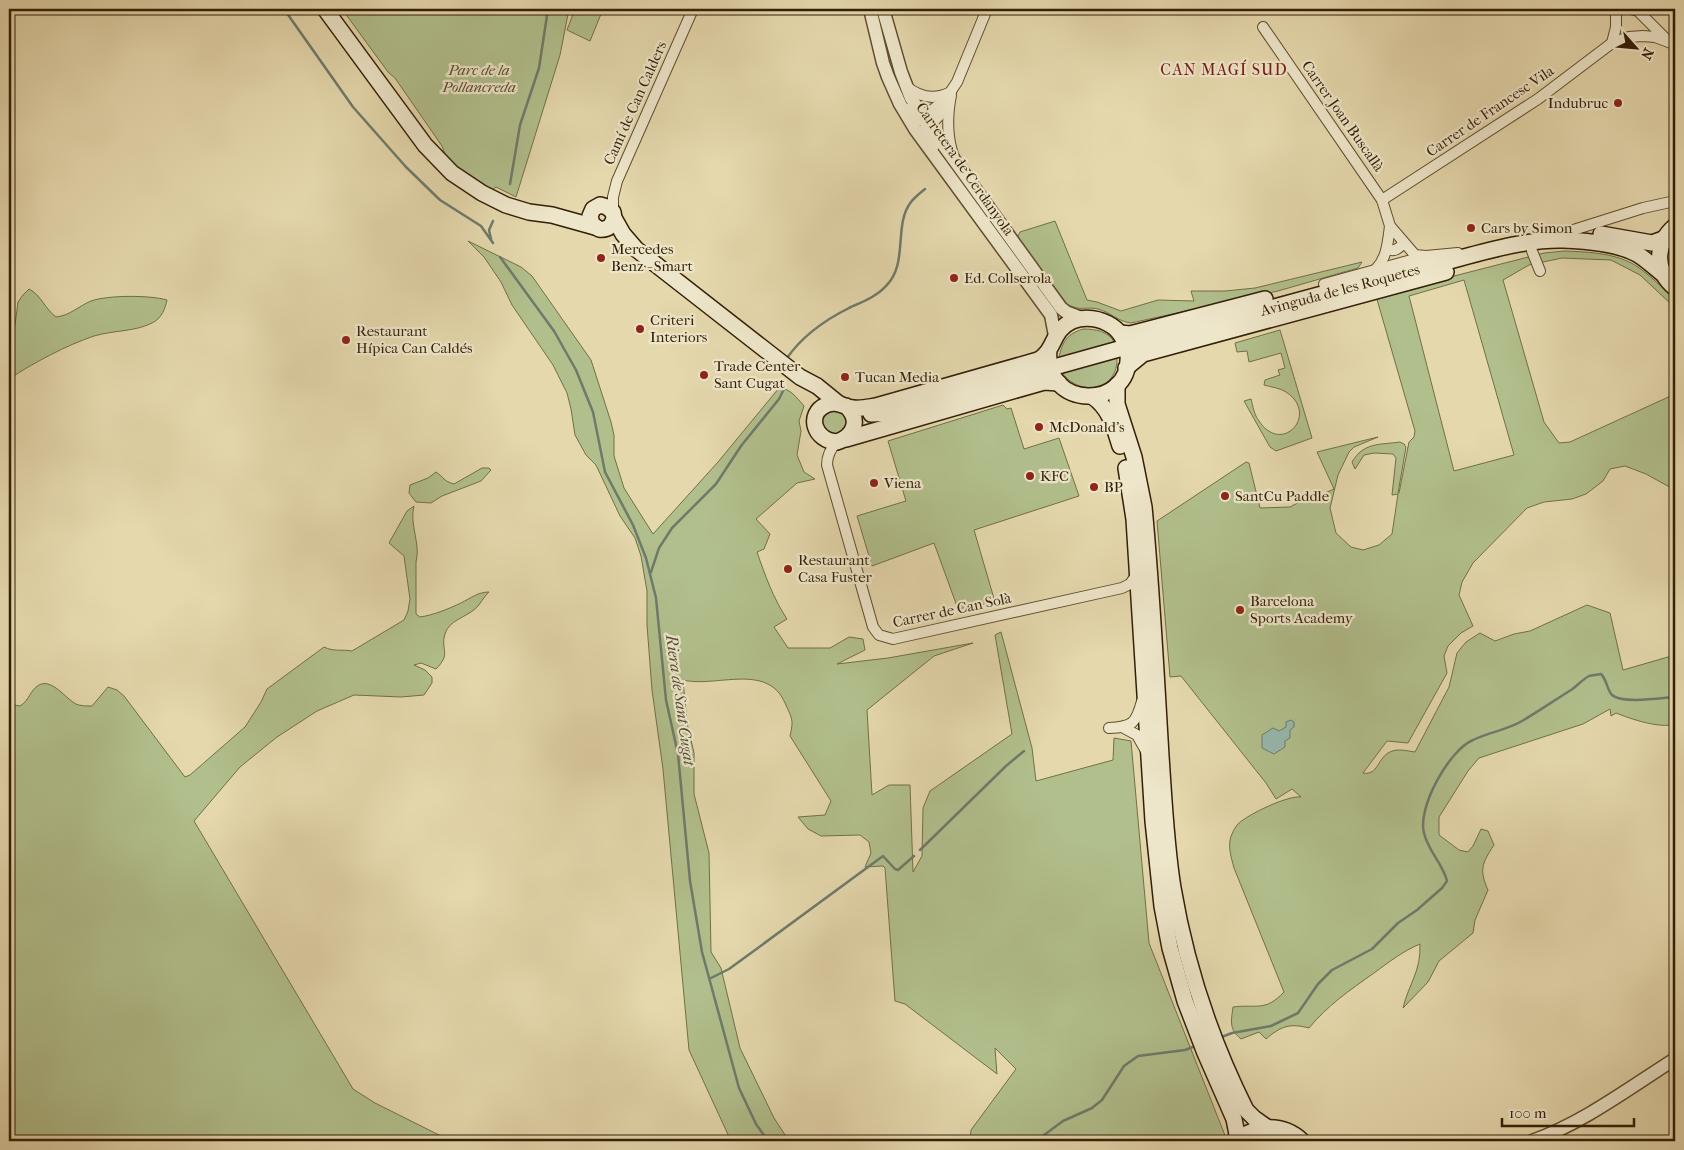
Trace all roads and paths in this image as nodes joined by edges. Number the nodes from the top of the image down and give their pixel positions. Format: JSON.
{"nodes":[{"id":1,"x":325,"y":9,"type":"edge"},
{"id":2,"x":693,"y":9,"type":"edge"},
{"id":3,"x":870,"y":9,"type":"edge"},
{"id":4,"x":883,"y":9,"type":"edge"},
{"id":5,"x":987,"y":9,"type":"edge"},
{"id":6,"x":1627,"y":9,"type":"edge"},
{"id":7,"x":1638,"y":12,"type":"edge"},
{"id":8,"x":1616,"y":18,"type":"edge"},
{"id":9,"x":1263,"y":27,"type":"dead end"},
{"id":10,"x":1643,"y":36,"type":"junction"},
{"id":11,"x":1629,"y":37,"type":"junction"},
{"id":12,"x":1612,"y":43,"type":"junction"},
{"id":13,"x":1673,"y":45,"type":"edge"},
{"id":14,"x":906,"y":86,"type":"junction"},
{"id":15,"x":952,"y":91,"type":"junction"},
{"id":16,"x":897,"y":97,"type":"junction"},
{"id":17,"x":926,"y":121,"type":"junction"},
{"id":18,"x":951,"y":168,"type":"junction"},
{"id":19,"x":617,"y":181,"type":"junction"},
{"id":20,"x":1382,"y":200,"type":"junction"},
{"id":21,"x":1675,"y":200,"type":"edge"},
{"id":22,"x":595,"y":208,"type":"junction"},
{"id":23,"x":614,"y":215,"type":"junction"},
{"id":24,"x":552,"y":216,"type":"junction"},
{"id":25,"x":1390,"y":226,"type":"junction"},
{"id":26,"x":1675,"y":226,"type":"edge"},
{"id":27,"x":597,"y":228,"type":"junction"},
{"id":28,"x":1567,"y":232,"type":"junction"},
{"id":29,"x":1663,"y":239,"type":"junction"},
{"id":30,"x":1404,"y":243,"type":"junction"},
{"id":31,"x":1537,"y":246,"type":"junction"},
{"id":32,"x":1504,"y":248,"type":"junction"},
{"id":33,"x":636,"y":249,"type":"junction"},
{"id":34,"x":1387,"y":249,"type":"junction"},
{"id":35,"x":1426,"y":256,"type":"junction"},
{"id":36,"x":1376,"y":269,"type":"junction"},
{"id":37,"x":1540,"y":272,"type":"dead end"},
{"id":38,"x":1664,"y":275,"type":"junction"},
{"id":39,"x":1324,"y":284,"type":"joint"},
{"id":40,"x":1675,"y":288,"type":"edge"},
{"id":41,"x":1082,"y":318,"type":"junction"},
{"id":42,"x":1120,"y":333,"type":"junction"},
{"id":43,"x":1052,"y":343,"type":"junction"},
{"id":44,"x":1138,"y":344,"type":"dead end"},
{"id":45,"x":1119,"y":349,"type":"dead end"},
{"id":46,"x":1058,"y":366,"type":"dead end"},
{"id":47,"x":1126,"y":368,"type":"junction"},
{"id":48,"x":1039,"y":372,"type":"dead end"},
{"id":49,"x":803,"y":380,"type":"junction"},
{"id":50,"x":1058,"y":383,"type":"junction"},
{"id":51,"x":1117,"y":385,"type":"junction"},
{"id":52,"x":1093,"y":397,"type":"junction"},
{"id":53,"x":845,"y":407,"type":"junction"},
{"id":54,"x":818,"y":413,"type":"junction"},
{"id":55,"x":894,"y":413,"type":"junction"},
{"id":56,"x":845,"y":438,"type":"junction"},
{"id":57,"x":1137,"y":574,"type":"junction"},
{"id":58,"x":1144,"y":693,"type":"junction"},
{"id":59,"x":1109,"y":728,"type":"dead end"},
{"id":60,"x":1124,"y":728,"type":"junction"},
{"id":61,"x":1148,"y":757,"type":"junction"},
{"id":62,"x":1169,"y":904,"type":"junction"},
{"id":63,"x":1675,"y":1059,"type":"edge"},
{"id":64,"x":1235,"y":1104,"type":"junction"},
{"id":65,"x":1268,"y":1128,"type":"junction"},
{"id":66,"x":1236,"y":1141,"type":"edge"},
{"id":67,"x":1302,"y":1141,"type":"edge"},
{"id":68,"x":1532,"y":1141,"type":"edge"}],
"edges":[{"from":1,"to":24,"type":"main road"},
{"from":2,"to":19,"type":"street","name":"Camí de Can Calders"},
{"from":3,"to":16,"type":"street","name":"Carretera de Cerdanyola"},
{"from":4,"to":14,"type":"street","name":"Carretera de Cerdanyola"},
{"from":5,"to":15,"type":"street"},
{"from":6,"to":8,"type":"street"},
{"from":7,"to":10,"type":"street"},
{"from":7,"to":13,"type":"street"},
{"from":8,"to":11,"type":"street"},
{"from":8,"to":12,"type":"street"},
{"from":9,"to":20,"type":"street","name":"Carrer Joan Buscallà"},
{"from":10,"to":11,"type":"street","name":"Carrer de Francesc Vila"},
{"from":10,"to":13,"type":"street"},
{"from":11,"to":12,"type":"street","name":"Carrer de Francesc Vila"},
{"from":12,"to":20,"type":"street","name":"Carrer de Francesc Vila"},
{"from":14,"to":15,"type":"street"},
{"from":14,"to":17,"type":"street","name":"Carretera de Cerdanyola"},
{"from":15,"to":17,"type":"street"},
{"from":15,"to":18,"type":"street"},
{"from":16,"to":17,"type":"street"},
{"from":16,"to":18,"type":"street","name":"Carretera de Cerdanyola"},
{"from":17,"to":18,"type":"street","name":"Carretera de Cerdanyola"},
{"from":18,"to":41,"type":"street","name":"Carretera de Cerdanyola"},
{"from":18,"to":43,"type":"street","name":"Carretera de Cerdanyola"},
{"from":19,"to":22,"type":"street","name":"Camí de Can Calders"},
{"from":19,"to":23,"type":"street","name":"Camí de Can Calders"},
{"from":20,"to":25,"type":"street","name":"Carrer Joan Buscallà"},
{"from":21,"to":28,"type":"street","name":"Avinguda de les Roquetes"},
{"from":22,"to":23,"type":"main road"},
{"from":22,"to":24,"type":"main road"},
{"from":22,"to":27,"type":"main road"},
{"from":23,"to":27,"type":"main road"},
{"from":23,"to":33,"type":"main road"},
{"from":24,"to":27,"type":"main road"},
{"from":25,"to":30,"type":"street","name":"Carrer Joan Buscallà"},
{"from":25,"to":34,"type":"street","name":"Carrer Joan Buscallà"},
{"from":26,"to":29,"type":"main road"},
{"from":27,"to":33,"type":"main road"},
{"from":28,"to":29,"type":"main road","name":"Avinguda de les Roquetes"},
{"from":28,"to":31,"type":"main road","name":"Avinguda de les Roquetes"},
{"from":29,"to":38,"type":"main road"},
{"from":30,"to":34,"type":"street"},
{"from":30,"to":35,"type":"street","name":"Carrer Joan Buscallà"},
{"from":31,"to":32,"type":"main road","name":"Avinguda de les Roquetes"},
{"from":31,"to":37,"type":"street"},
{"from":31,"to":38,"type":"main road","name":"Avinguda de les Roquetes"},
{"from":31,"to":47,"type":"main road"},
{"from":32,"to":35,"type":"street"},
{"from":32,"to":44,"type":"main road","name":"Avinguda de les Roquetes"},
{"from":33,"to":49,"type":"main road"},
{"from":34,"to":36,"type":"street","name":"Carrer Joan Buscallà"},
{"from":35,"to":36,"type":"street"},
{"from":36,"to":39,"type":"street"},
{"from":38,"to":40,"type":"main road","name":"Avinguda de les Roquetes"},
{"from":39,"to":42,"type":"main road"},
{"from":41,"to":42,"type":"main road"},
{"from":41,"to":43,"type":"main road"},
{"from":42,"to":47,"type":"main road"},
{"from":43,"to":50,"type":"main road"},
{"from":43,"to":53,"type":"main road"},
{"from":45,"to":46,"type":"main road"},
{"from":47,"to":51,"type":"main road"},
{"from":48,"to":55,"type":"main road"},
{"from":49,"to":53,"type":"main road"},
{"from":49,"to":54,"type":"main road"},
{"from":50,"to":52,"type":"main road"},
{"from":50,"to":56,"type":"main road"},
{"from":51,"to":52,"type":"main road"},
{"from":51,"to":62,"type":"main road"},
{"from":52,"to":57,"type":"main road"},
{"from":53,"to":54,"type":"main road"},
{"from":53,"to":55,"type":"main road"},
{"from":53,"to":56,"type":"main road"},
{"from":54,"to":56,"type":"main road"},
{"from":55,"to":56,"type":"main road"},
{"from":56,"to":57,"type":"street","name":"Carrer de Can Solà"},
{"from":57,"to":58,"type":"main road"},
{"from":58,"to":60,"type":"street"},
{"from":58,"to":61,"type":"main road"},
{"from":59,"to":60,"type":"street"},
{"from":60,"to":61,"type":"street"},
{"from":61,"to":62,"type":"main road"},
{"from":62,"to":64,"type":"main road"},
{"from":63,"to":68,"type":"street"},
{"from":64,"to":65,"type":"main road"},
{"from":64,"to":66,"type":"main road"},
{"from":65,"to":66,"type":"main road"},
{"from":65,"to":67,"type":"main road"}]}
